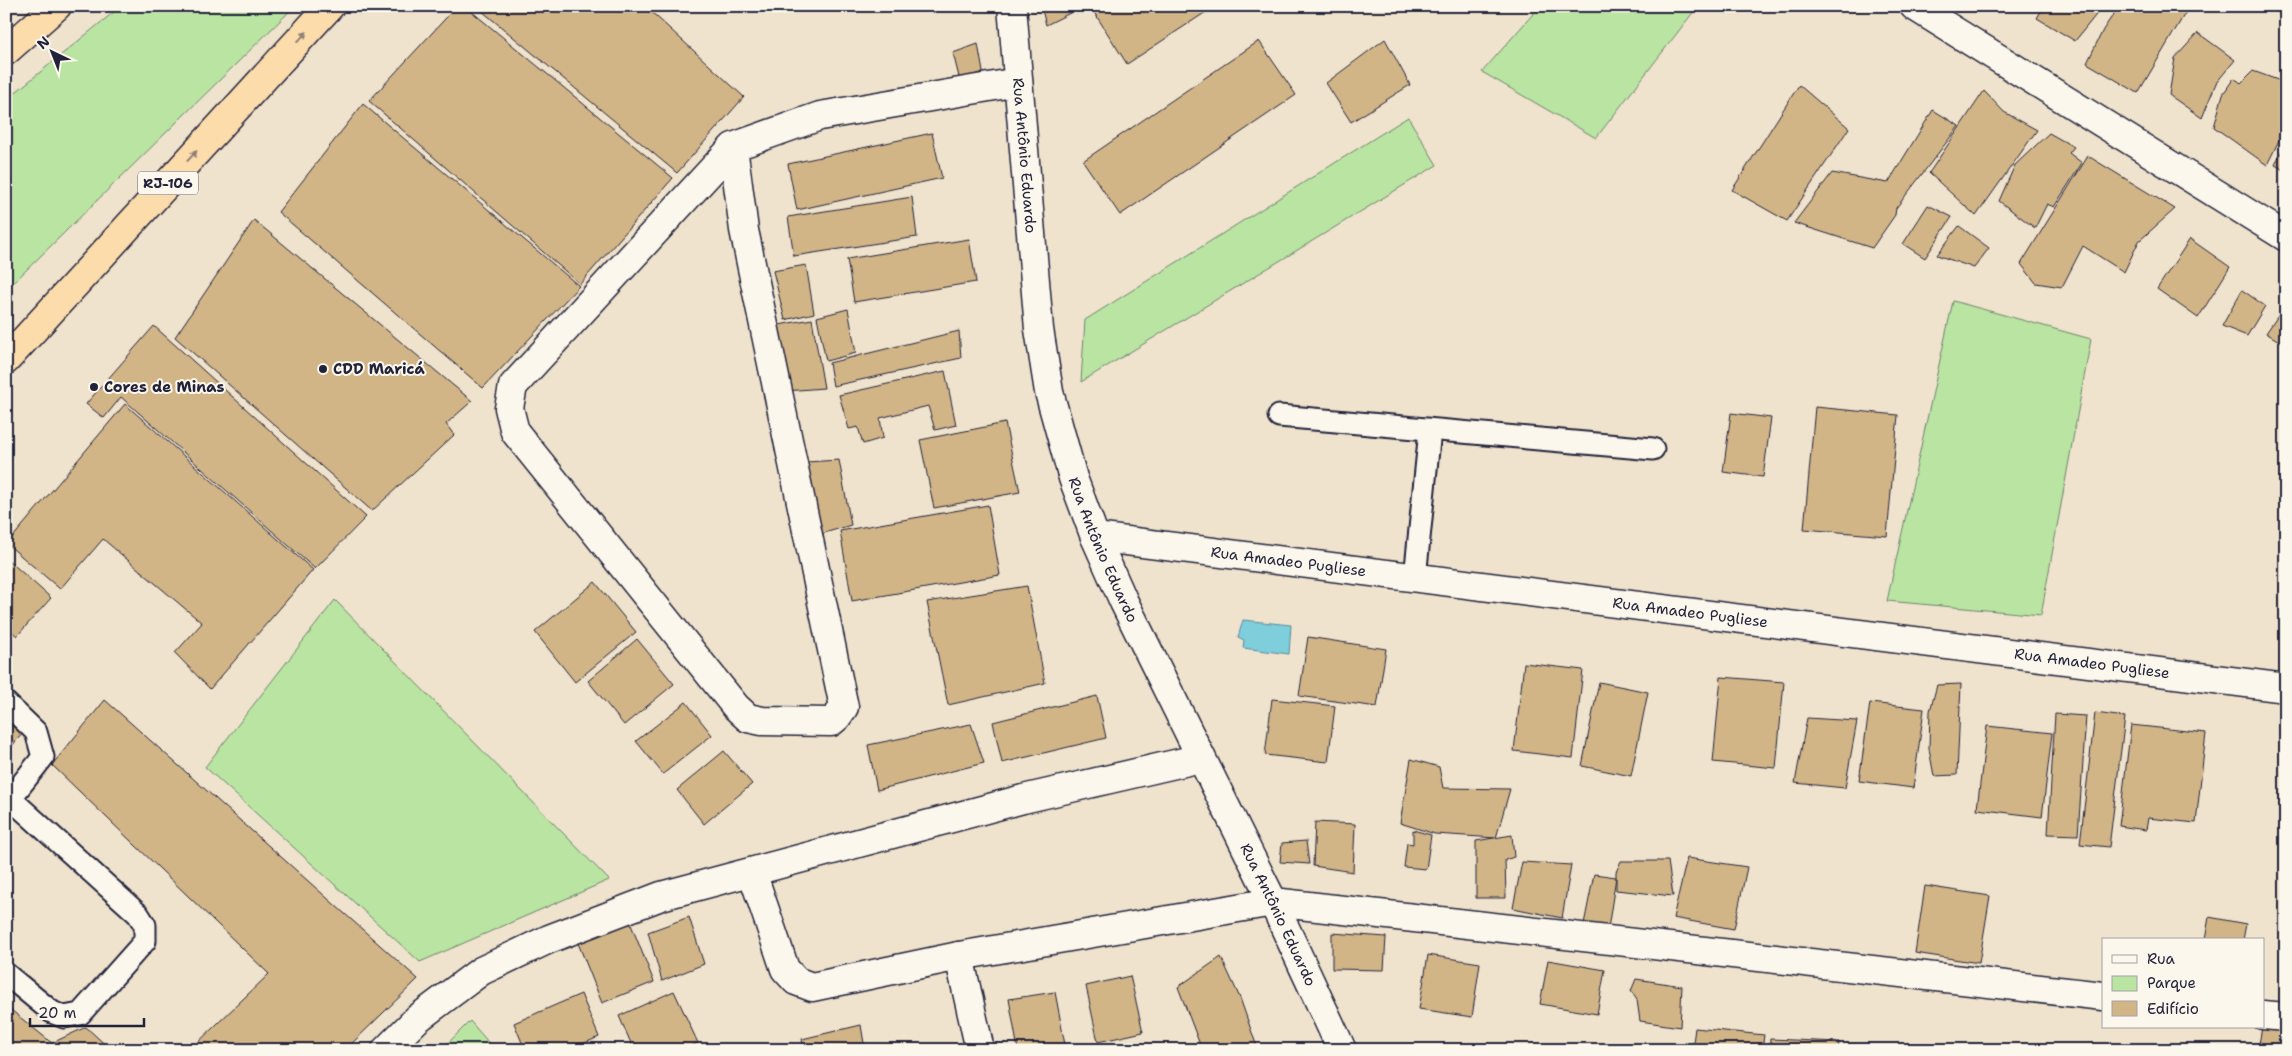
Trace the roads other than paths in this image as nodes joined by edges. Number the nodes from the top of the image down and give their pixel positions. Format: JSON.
{"nodes":[{"id":1,"x":57,"y":6,"type":"edge"},
{"id":2,"x":330,"y":6,"type":"edge"},
{"id":3,"x":1012,"y":6,"type":"edge"},
{"id":4,"x":1914,"y":6,"type":"edge"},
{"id":5,"x":6,"y":51,"type":"edge"},
{"id":6,"x":1018,"y":82,"type":"junction"},
{"id":7,"x":733,"y":147,"type":"junction"},
{"id":8,"x":142,"y":211,"type":"junction"},
{"id":9,"x":2286,"y":237,"type":"edge"},
{"id":10,"x":6,"y":337,"type":"edge"},
{"id":11,"x":6,"y":360,"type":"edge"},
{"id":12,"x":1279,"y":416,"type":"dead end"},
{"id":13,"x":1430,"y":430,"type":"junction"},
{"id":14,"x":1653,"y":449,"type":"dead end"},
{"id":15,"x":1096,"y":537,"type":"junction"},
{"id":16,"x":1415,"y":578,"type":"junction"},
{"id":17,"x":2286,"y":688,"type":"edge"},
{"id":18,"x":6,"y":703,"type":"edge"},
{"id":19,"x":1201,"y":758,"type":"junction"},
{"id":20,"x":8,"y":801,"type":"edge"},
{"id":21,"x":752,"y":872,"type":"junction"},
{"id":22,"x":1273,"y":902,"type":"junction"},
{"id":23,"x":958,"y":956,"type":"junction"},
{"id":24,"x":6,"y":974,"type":"edge"},
{"id":25,"x":2102,"y":996,"type":"edge"},
{"id":26,"x":2264,"y":1015,"type":"edge"},
{"id":27,"x":2286,"y":1017,"type":"edge"},
{"id":28,"x":386,"y":1050,"type":"edge"},
{"id":29,"x":980,"y":1050,"type":"edge"},
{"id":30,"x":1342,"y":1050,"type":"edge"}],
"edges":[{"from":1,"to":5,"type":"highway"},
{"from":8,"to":2,"type":"highway","number":"RJ-106","one_way":true},
{"from":3,"to":6,"type":"street","name":"Rua Antônio Eduardo"},
{"from":4,"to":9,"type":"street"},
{"from":6,"to":7,"type":"street"},
{"from":6,"to":15,"type":"street","name":"Rua Antônio Eduardo"},
{"from":7,"to":7,"type":"street"},
{"from":8,"to":10,"type":"highway"},
{"from":8,"to":11,"type":"highway","number":"RJ-106"},
{"from":12,"to":13,"type":"lane"},
{"from":13,"to":14,"type":"lane"},
{"from":13,"to":16,"type":"lane"},
{"from":15,"to":16,"type":"street","name":"Rua Amadeo Pugliese"},
{"from":15,"to":19,"type":"street","name":"Rua Antônio Eduardo"},
{"from":16,"to":17,"type":"street","name":"Rua Amadeo Pugliese"},
{"from":18,"to":20,"type":"lane"},
{"from":19,"to":21,"type":"street"},
{"from":19,"to":22,"type":"street","name":"Rua Antônio Eduardo"},
{"from":20,"to":24,"type":"lane"},
{"from":21,"to":23,"type":"street"},
{"from":21,"to":28,"type":"street"},
{"from":22,"to":23,"type":"street"},
{"from":22,"to":25,"type":"street"},
{"from":22,"to":30,"type":"street","name":"Rua Antônio Eduardo"},
{"from":23,"to":29,"type":"street"},
{"from":26,"to":27,"type":"street"}]}
